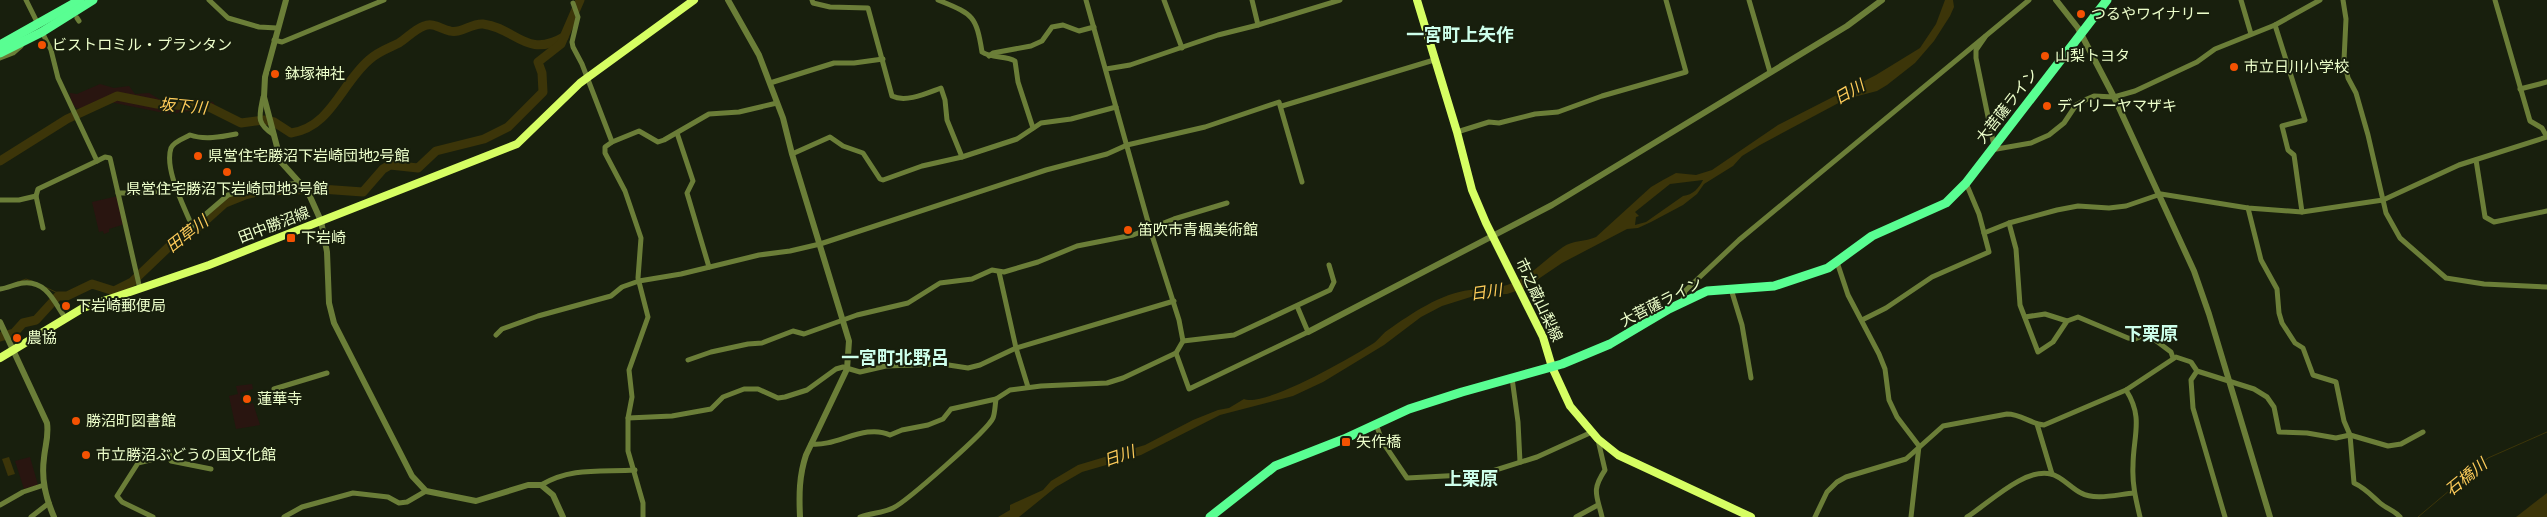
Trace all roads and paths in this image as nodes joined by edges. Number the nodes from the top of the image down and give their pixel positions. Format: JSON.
{"nodes":[{"id":1,"x":26,"y":0,"type":"edge"},
{"id":2,"x":80,"y":0,"type":"edge"},
{"id":3,"x":93,"y":0,"type":"edge"},
{"id":4,"x":209,"y":0,"type":"edge"},
{"id":5,"x":286,"y":0,"type":"edge"},
{"id":6,"x":384,"y":0,"type":"edge"},
{"id":7,"x":694,"y":0,"type":"edge"},
{"id":8,"x":728,"y":0,"type":"edge"},
{"id":9,"x":812,"y":0,"type":"edge"},
{"id":10,"x":938,"y":0,"type":"edge"},
{"id":11,"x":1086,"y":0,"type":"edge"},
{"id":12,"x":1164,"y":0,"type":"edge"},
{"id":13,"x":1252,"y":0,"type":"edge"},
{"id":14,"x":1340,"y":0,"type":"edge"},
{"id":15,"x":1417,"y":0,"type":"edge"},
{"id":16,"x":1666,"y":0,"type":"edge"},
{"id":17,"x":1749,"y":0,"type":"edge"},
{"id":18,"x":1882,"y":0,"type":"edge"},
{"id":19,"x":2029,"y":0,"type":"edge"},
{"id":20,"x":2056,"y":0,"type":"edge"},
{"id":21,"x":2107,"y":0,"type":"edge"},
{"id":22,"x":2241,"y":0,"type":"edge"},
{"id":23,"x":2320,"y":0,"type":"edge"},
{"id":24,"x":2343,"y":0,"type":"edge"},
{"id":25,"x":2495,"y":0,"type":"edge"},
{"id":26,"x":573,"y":2,"type":"dead end"},
{"id":27,"x":1258,"y":25,"type":"junction"},
{"id":28,"x":2275,"y":25,"type":"junction"},
{"id":29,"x":277,"y":28,"type":"junction"},
{"id":30,"x":1094,"y":28,"type":"junction"},
{"id":31,"x":41,"y":30,"type":"junction"},
{"id":32,"x":2081,"y":33,"type":"junction"},
{"id":33,"x":2251,"y":34,"type":"junction"},
{"id":34,"x":1985,"y":36,"type":"junction"},
{"id":35,"x":274,"y":40,"type":"junction"},
{"id":36,"x":0,"y":45,"type":"edge"},
{"id":37,"x":1182,"y":48,"type":"junction"},
{"id":38,"x":0,"y":53,"type":"edge"},
{"id":39,"x":989,"y":56,"type":"junction"},
{"id":40,"x":0,"y":58,"type":"edge"},
{"id":41,"x":883,"y":59,"type":"junction"},
{"id":42,"x":1434,"y":60,"type":"junction"},
{"id":43,"x":1106,"y":69,"type":"junction"},
{"id":44,"x":1770,"y":72,"type":"junction"},
{"id":45,"x":586,"y":78,"type":"junction"},
{"id":46,"x":2547,"y":82,"type":"edge"},
{"id":47,"x":770,"y":83,"type":"junction"},
{"id":48,"x":2520,"y":89,"type":"junction"},
{"id":49,"x":264,"y":97,"type":"junction"},
{"id":50,"x":2114,"y":97,"type":"junction"},
{"id":51,"x":778,"y":103,"type":"junction"},
{"id":52,"x":1282,"y":106,"type":"junction"},
{"id":53,"x":1116,"y":107,"type":"junction"},
{"id":54,"x":1033,"y":128,"type":"junction"},
{"id":55,"x":1457,"y":132,"type":"junction"},
{"id":56,"x":677,"y":133,"type":"junction"},
{"id":57,"x":236,"y":134,"type":"dead end"},
{"id":58,"x":274,"y":135,"type":"junction"},
{"id":59,"x":2547,"y":137,"type":"edge"},
{"id":60,"x":612,"y":142,"type":"junction"},
{"id":61,"x":1128,"y":145,"type":"junction"},
{"id":62,"x":1993,"y":148,"type":"junction"},
{"id":63,"x":792,"y":154,"type":"junction"},
{"id":64,"x":962,"y":157,"type":"junction"},
{"id":65,"x":2476,"y":160,"type":"junction"},
{"id":66,"x":97,"y":161,"type":"junction"},
{"id":67,"x":1302,"y":182,"type":"dead end"},
{"id":68,"x":1966,"y":183,"type":"junction"},
{"id":69,"x":300,"y":184,"type":"junction"},
{"id":70,"x":176,"y":186,"type":"junction"},
{"id":71,"x":118,"y":193,"type":"junction"},
{"id":72,"x":2161,"y":194,"type":"junction"},
{"id":73,"x":36,"y":196,"type":"junction"},
{"id":74,"x":0,"y":200,"type":"edge"},
{"id":75,"x":2383,"y":200,"type":"junction"},
{"id":76,"x":1227,"y":202,"type":"dead end"},
{"id":77,"x":2248,"y":208,"type":"junction"},
{"id":78,"x":2547,"y":211,"type":"edge"},
{"id":79,"x":2302,"y":212,"type":"junction"},
{"id":80,"x":321,"y":221,"type":"junction"},
{"id":81,"x":2009,"y":223,"type":"junction"},
{"id":82,"x":43,"y":228,"type":"dead end"},
{"id":83,"x":1150,"y":229,"type":"junction"},
{"id":84,"x":1984,"y":233,"type":"junction"},
{"id":85,"x":1494,"y":236,"type":"junction"},
{"id":86,"x":820,"y":244,"type":"junction"},
{"id":87,"x":1837,"y":262,"type":"junction"},
{"id":88,"x":1329,"y":265,"type":"dead end"},
{"id":89,"x":709,"y":267,"type":"junction"},
{"id":90,"x":1000,"y":272,"type":"junction"},
{"id":91,"x":639,"y":281,"type":"junction"},
{"id":92,"x":140,"y":287,"type":"junction"},
{"id":93,"x":2547,"y":287,"type":"edge"},
{"id":94,"x":0,"y":289,"type":"edge"},
{"id":95,"x":1731,"y":289,"type":"junction"},
{"id":96,"x":1174,"y":301,"type":"junction"},
{"id":97,"x":1682,"y":303,"type":"junction"},
{"id":98,"x":1297,"y":306,"type":"junction"},
{"id":99,"x":2025,"y":316,"type":"junction"},
{"id":100,"x":66,"y":318,"type":"junction"},
{"id":101,"x":1862,"y":320,"type":"junction"},
{"id":102,"x":843,"y":321,"type":"junction"},
{"id":103,"x":2067,"y":321,"type":"junction"},
{"id":104,"x":0,"y":322,"type":"edge"},
{"id":105,"x":1308,"y":332,"type":"junction"},
{"id":106,"x":496,"y":335,"type":"dead end"},
{"id":107,"x":1183,"y":341,"type":"junction"},
{"id":108,"x":1016,"y":348,"type":"junction"},
{"id":109,"x":13,"y":351,"type":"junction"},
{"id":110,"x":1176,"y":353,"type":"junction"},
{"id":111,"x":0,"y":358,"type":"edge"},
{"id":112,"x":2172,"y":358,"type":"junction"},
{"id":113,"x":688,"y":360,"type":"dead end"},
{"id":114,"x":1552,"y":367,"type":"junction"},
{"id":115,"x":847,"y":369,"type":"junction"},
{"id":116,"x":2197,"y":371,"type":"junction"},
{"id":117,"x":327,"y":373,"type":"dead end"},
{"id":118,"x":1512,"y":377,"type":"junction"},
{"id":119,"x":1750,"y":378,"type":"dead end"},
{"id":120,"x":2228,"y":380,"type":"junction"},
{"id":121,"x":1028,"y":387,"type":"junction"},
{"id":122,"x":274,"y":389,"type":"dead end"},
{"id":123,"x":2126,"y":390,"type":"junction"},
{"id":124,"x":996,"y":399,"type":"junction"},
{"id":125,"x":628,"y":418,"type":"junction"},
{"id":126,"x":1376,"y":424,"type":"junction"},
{"id":127,"x":2037,"y":424,"type":"junction"},
{"id":128,"x":1592,"y":432,"type":"junction"},
{"id":129,"x":2423,"y":432,"type":"dead end"},
{"id":130,"x":2350,"y":435,"type":"junction"},
{"id":131,"x":1598,"y":439,"type":"junction"},
{"id":132,"x":811,"y":444,"type":"junction"},
{"id":133,"x":1919,"y":446,"type":"junction"},
{"id":134,"x":1520,"y":462,"type":"junction"},
{"id":135,"x":211,"y":469,"type":"dead end"},
{"id":136,"x":635,"y":470,"type":"junction"},
{"id":137,"x":2052,"y":474,"type":"junction"},
{"id":138,"x":44,"y":485,"type":"junction"},
{"id":139,"x":541,"y":485,"type":"junction"},
{"id":140,"x":426,"y":491,"type":"junction"},
{"id":141,"x":2134,"y":493,"type":"junction"},
{"id":142,"x":49,"y":503,"type":"junction"},
{"id":143,"x":0,"y":505,"type":"edge"},
{"id":144,"x":1598,"y":505,"type":"junction"},
{"id":145,"x":31,"y":517,"type":"edge"},
{"id":146,"x":54,"y":517,"type":"edge"},
{"id":147,"x":153,"y":517,"type":"edge"},
{"id":148,"x":284,"y":517,"type":"edge"},
{"id":149,"x":563,"y":517,"type":"edge"},
{"id":150,"x":643,"y":517,"type":"edge"},
{"id":151,"x":800,"y":517,"type":"edge"},
{"id":152,"x":860,"y":517,"type":"edge"},
{"id":153,"x":1210,"y":517,"type":"edge"},
{"id":154,"x":1576,"y":517,"type":"edge"},
{"id":155,"x":1602,"y":517,"type":"edge"},
{"id":156,"x":1751,"y":517,"type":"edge"},
{"id":157,"x":1815,"y":517,"type":"edge"},
{"id":158,"x":1911,"y":517,"type":"edge"},
{"id":159,"x":1967,"y":517,"type":"edge"},
{"id":160,"x":2140,"y":517,"type":"edge"},
{"id":161,"x":2225,"y":517,"type":"edge"},
{"id":162,"x":2270,"y":517,"type":"edge"},
{"id":163,"x":2400,"y":517,"type":"edge"}],
"edges":[{"from":1,"to":31,"type":"street"},
{"from":2,"to":31,"type":"highway"},
{"from":3,"to":31,"type":"highway"},
{"from":4,"to":29,"type":"street"},
{"from":5,"to":29,"type":"street"},
{"from":6,"to":35,"type":"street"},
{"from":7,"to":45,"type":"main road","name":"田中勝沼線"},
{"from":8,"to":47,"type":"street"},
{"from":9,"to":41,"type":"street"},
{"from":10,"to":39,"type":"street"},
{"from":11,"to":30,"type":"street"},
{"from":12,"to":37,"type":"street"},
{"from":13,"to":27,"type":"street"},
{"from":14,"to":27,"type":"street"},
{"from":15,"to":42,"type":"main road","name":"市之蔵山梨線"},
{"from":16,"to":55,"type":"street"},
{"from":17,"to":44,"type":"street"},
{"from":18,"to":44,"type":"street"},
{"from":19,"to":34,"type":"street"},
{"from":20,"to":32,"type":"street"},
{"from":21,"to":32,"type":"highway","name":"大菩薩ライン"},
{"from":22,"to":33,"type":"street"},
{"from":23,"to":28,"type":"street"},
{"from":24,"to":75,"type":"street"},
{"from":25,"to":48,"type":"street"},
{"from":26,"to":45,"type":"street"},
{"from":27,"to":37,"type":"street"},
{"from":28,"to":33,"type":"street"},
{"from":28,"to":79,"type":"street"},
{"from":29,"to":35,"type":"street"},
{"from":30,"to":39,"type":"street"},
{"from":30,"to":43,"type":"street"},
{"from":31,"to":36,"type":"highway"},
{"from":31,"to":38,"type":"highway"},
{"from":31,"to":40,"type":"street"},
{"from":31,"to":66,"type":"street"},
{"from":32,"to":50,"type":"street"},
{"from":32,"to":62,"type":"highway","name":"大菩薩ライン"},
{"from":33,"to":50,"type":"street"},
{"from":34,"to":62,"type":"street"},
{"from":34,"to":97,"type":"street"},
{"from":35,"to":49,"type":"street"},
{"from":37,"to":43,"type":"street"},
{"from":39,"to":54,"type":"street"},
{"from":41,"to":47,"type":"street"},
{"from":41,"to":64,"type":"street"},
{"from":42,"to":52,"type":"street"},
{"from":42,"to":55,"type":"main road","name":"市之蔵山梨線"},
{"from":43,"to":53,"type":"street"},
{"from":44,"to":85,"type":"street"},
{"from":45,"to":60,"type":"street"},
{"from":45,"to":80,"type":"main road","name":"田中勝沼線"},
{"from":46,"to":48,"type":"street"},
{"from":47,"to":51,"type":"street"},
{"from":48,"to":59,"type":"street"},
{"from":49,"to":58,"type":"street"},
{"from":49,"to":58,"type":"street"},
{"from":50,"to":62,"type":"street"},
{"from":50,"to":72,"type":"street"},
{"from":51,"to":56,"type":"street"},
{"from":51,"to":63,"type":"street"},
{"from":52,"to":61,"type":"street"},
{"from":52,"to":67,"type":"street"},
{"from":53,"to":54,"type":"street"},
{"from":53,"to":61,"type":"street"},
{"from":54,"to":64,"type":"street"},
{"from":55,"to":85,"type":"main road","name":"市之蔵山梨線"},
{"from":56,"to":60,"type":"street"},
{"from":56,"to":89,"type":"street"},
{"from":57,"to":70,"type":"street"},
{"from":58,"to":69,"type":"street"},
{"from":59,"to":65,"type":"street"},
{"from":60,"to":91,"type":"street"},
{"from":61,"to":83,"type":"street"},
{"from":61,"to":86,"type":"street"},
{"from":62,"to":68,"type":"highway","name":"大菩薩ライン"},
{"from":63,"to":64,"type":"street"},
{"from":63,"to":86,"type":"street"},
{"from":65,"to":75,"type":"street"},
{"from":65,"to":78,"type":"street"},
{"from":66,"to":71,"type":"street"},
{"from":66,"to":73,"type":"street"},
{"from":68,"to":84,"type":"street"},
{"from":68,"to":87,"type":"highway","name":"大菩薩ライン"},
{"from":69,"to":70,"type":"street"},
{"from":69,"to":80,"type":"street"},
{"from":70,"to":71,"type":"street"},
{"from":71,"to":92,"type":"street"},
{"from":72,"to":77,"type":"street"},
{"from":72,"to":81,"type":"street"},
{"from":72,"to":120,"type":"street"},
{"from":73,"to":74,"type":"street"},
{"from":73,"to":82,"type":"street"},
{"from":75,"to":79,"type":"street"},
{"from":75,"to":93,"type":"street"},
{"from":76,"to":83,"type":"street"},
{"from":77,"to":79,"type":"street"},
{"from":77,"to":130,"type":"street"},
{"from":80,"to":92,"type":"main road","name":"田中勝沼線"},
{"from":80,"to":140,"type":"street"},
{"from":81,"to":84,"type":"street"},
{"from":81,"to":99,"type":"street"},
{"from":83,"to":90,"type":"street"},
{"from":83,"to":96,"type":"street"},
{"from":84,"to":101,"type":"street"},
{"from":85,"to":105,"type":"street"},
{"from":85,"to":114,"type":"main road","name":"市之蔵山梨線"},
{"from":86,"to":89,"type":"street"},
{"from":86,"to":102,"type":"street"},
{"from":87,"to":95,"type":"highway","name":"大菩薩ライン"},
{"from":87,"to":101,"type":"street"},
{"from":88,"to":98,"type":"street"},
{"from":89,"to":91,"type":"street"},
{"from":90,"to":102,"type":"street"},
{"from":90,"to":108,"type":"street"},
{"from":91,"to":106,"type":"street"},
{"from":91,"to":125,"type":"street"},
{"from":92,"to":100,"type":"main road","name":"田中勝沼線"},
{"from":94,"to":100,"type":"street"},
{"from":95,"to":97,"type":"highway","name":"大菩薩ライン"},
{"from":95,"to":119,"type":"street"},
{"from":96,"to":107,"type":"street"},
{"from":96,"to":108,"type":"street"},
{"from":97,"to":114,"type":"highway","name":"大菩薩ライン"},
{"from":98,"to":105,"type":"street"},
{"from":98,"to":107,"type":"street"},
{"from":99,"to":103,"type":"street"},
{"from":99,"to":103,"type":"street"},
{"from":100,"to":109,"type":"main road","name":"田中勝沼線"},
{"from":101,"to":133,"type":"street"},
{"from":102,"to":113,"type":"street"},
{"from":102,"to":115,"type":"street"},
{"from":103,"to":112,"type":"street"},
{"from":104,"to":109,"type":"street"},
{"from":105,"to":110,"type":"street"},
{"from":107,"to":110,"type":"street"},
{"from":108,"to":115,"type":"street"},
{"from":108,"to":121,"type":"street"},
{"from":109,"to":111,"type":"main road","name":"田中勝沼線"},
{"from":109,"to":138,"type":"street"},
{"from":110,"to":121,"type":"street"},
{"from":112,"to":116,"type":"street"},
{"from":112,"to":123,"type":"street"},
{"from":114,"to":118,"type":"highway","name":"大菩薩ライン"},
{"from":114,"to":128,"type":"main road","name":"市之蔵山梨線"},
{"from":115,"to":125,"type":"street"},
{"from":115,"to":132,"type":"street"},
{"from":116,"to":120,"type":"street"},
{"from":116,"to":161,"type":"street"},
{"from":117,"to":122,"type":"street"},
{"from":118,"to":126,"type":"highway","name":"大菩薩ライン"},
{"from":118,"to":134,"type":"street"},
{"from":120,"to":130,"type":"street"},
{"from":120,"to":162,"type":"street"},
{"from":121,"to":124,"type":"street"},
{"from":123,"to":127,"type":"street"},
{"from":123,"to":141,"type":"street"},
{"from":124,"to":132,"type":"street"},
{"from":124,"to":152,"type":"street"},
{"from":125,"to":136,"type":"street"},
{"from":126,"to":134,"type":"street"},
{"from":126,"to":153,"type":"highway","name":"大菩薩ライン"},
{"from":127,"to":133,"type":"street"},
{"from":127,"to":137,"type":"street"},
{"from":128,"to":131,"type":"main road","name":"市之蔵山梨線"},
{"from":128,"to":134,"type":"street"},
{"from":129,"to":130,"type":"street"},
{"from":130,"to":163,"type":"street"},
{"from":131,"to":144,"type":"street"},
{"from":131,"to":156,"type":"main road","name":"市之蔵山梨線"},
{"from":132,"to":151,"type":"street"},
{"from":133,"to":157,"type":"street"},
{"from":133,"to":158,"type":"street"},
{"from":135,"to":147,"type":"street"},
{"from":136,"to":139,"type":"street"},
{"from":136,"to":150,"type":"street"},
{"from":137,"to":141,"type":"street"},
{"from":137,"to":159,"type":"street"},
{"from":138,"to":142,"type":"street"},
{"from":138,"to":143,"type":"street"},
{"from":139,"to":140,"type":"street"},
{"from":139,"to":149,"type":"street"},
{"from":140,"to":148,"type":"street"},
{"from":141,"to":160,"type":"street"},
{"from":142,"to":145,"type":"street"},
{"from":142,"to":146,"type":"street"},
{"from":144,"to":154,"type":"street"},
{"from":144,"to":155,"type":"street"}]}
